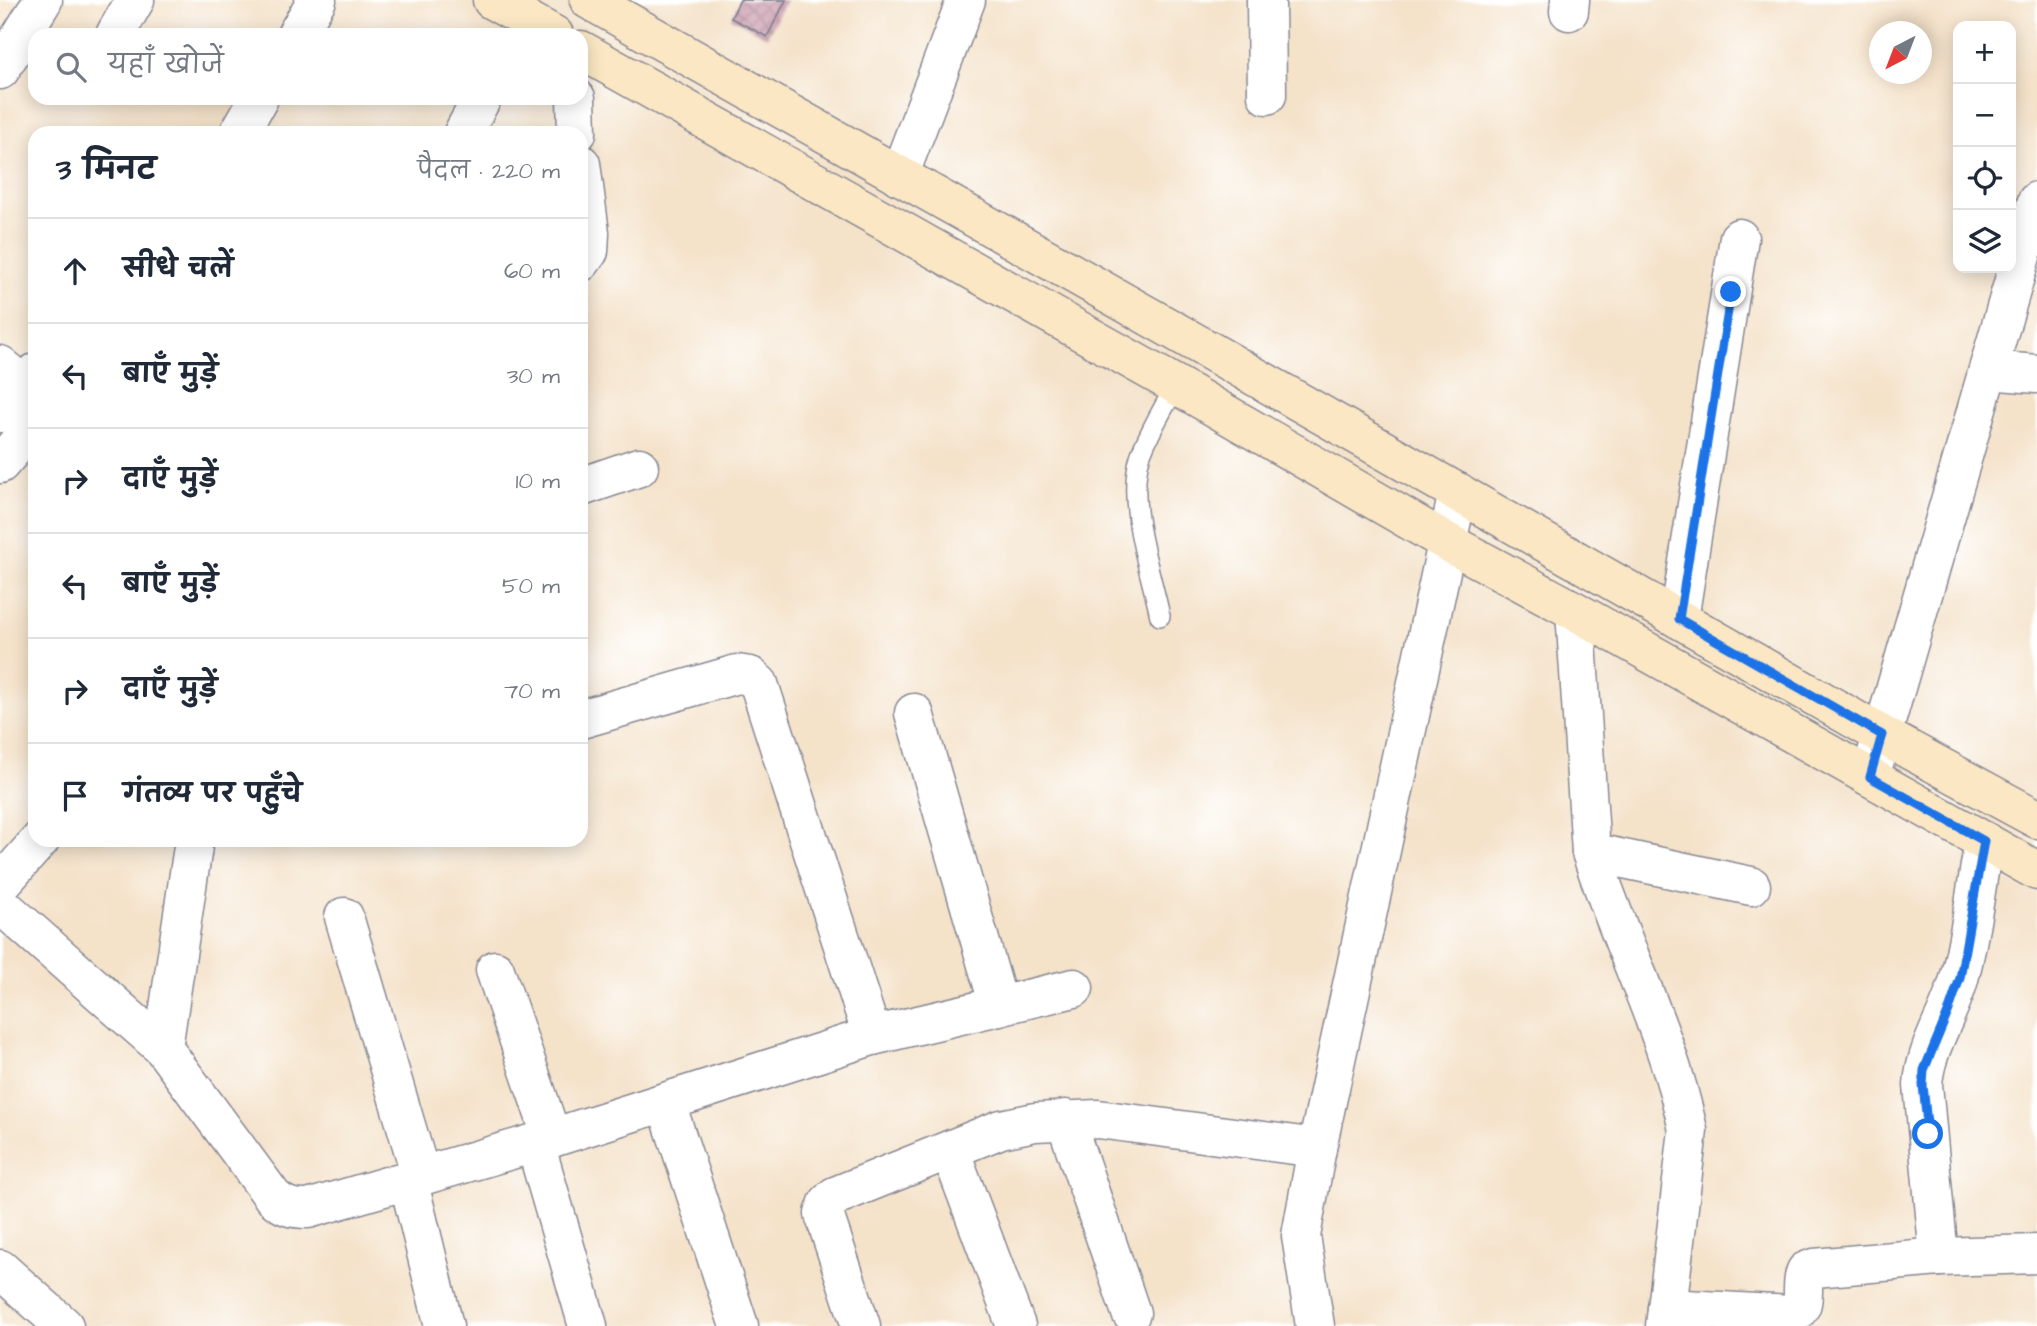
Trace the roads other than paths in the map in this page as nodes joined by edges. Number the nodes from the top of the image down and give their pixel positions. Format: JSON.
{"nodes":[{"id":1,"x":43,"y":0,"type":"edge"},
{"id":2,"x":135,"y":0,"type":"edge"},
{"id":3,"x":317,"y":0,"type":"edge"},
{"id":4,"x":492,"y":0,"type":"edge"},
{"id":5,"x":589,"y":0,"type":"edge"},
{"id":6,"x":966,"y":0,"type":"edge"},
{"id":7,"x":1266,"y":0,"type":"edge"},
{"id":8,"x":119,"y":28,"type":"edge"},
{"id":9,"x":300,"y":28,"type":"edge"},
{"id":10,"x":529,"y":28,"type":"edge"},
{"id":11,"x":10,"y":33,"type":"edge"},
{"id":12,"x":588,"y":54,"type":"edge"},
{"id":13,"x":0,"y":70,"type":"edge"},
{"id":14,"x":1267,"y":95,"type":"dead end"},
{"id":15,"x":255,"y":105,"type":"edge"},
{"id":16,"x":478,"y":105,"type":"edge"},
{"id":17,"x":576,"y":105,"type":"edge"},
{"id":18,"x":243,"y":126,"type":"edge"},
{"id":19,"x":467,"y":126,"type":"edge"},
{"id":20,"x":577,"y":126,"type":"edge"},
{"id":21,"x":840,"y":143,"type":"junction"},
{"id":22,"x":899,"y":176,"type":"junction"},
{"id":23,"x":819,"y":184,"type":"junction"},
{"id":24,"x":2037,"y":201,"type":"edge"},
{"id":25,"x":588,"y":218,"type":"edge"},
{"id":26,"x":1740,"y":238,"type":"dead end"},
{"id":27,"x":588,"y":252,"type":"edge"},
{"id":28,"x":1988,"y":370,"type":"junction"},
{"id":29,"x":2037,"y":374,"type":"edge"},
{"id":30,"x":24,"y":379,"type":"edge"},
{"id":31,"x":1176,"y":385,"type":"junction"},
{"id":32,"x":0,"y":413,"type":"edge"},
{"id":33,"x":28,"y":432,"type":"edge"},
{"id":34,"x":0,"y":464,"type":"edge"},
{"id":35,"x":639,"y":467,"type":"dead end"},
{"id":36,"x":588,"y":485,"type":"edge"},
{"id":37,"x":1458,"y":492,"type":"junction"},
{"id":38,"x":1447,"y":542,"type":"junction"},
{"id":39,"x":1575,"y":611,"type":"junction"},
{"id":40,"x":1160,"y":616,"type":"dead end"},
{"id":41,"x":1679,"y":619,"type":"junction"},
{"id":42,"x":914,"y":713,"type":"dead end"},
{"id":43,"x":588,"y":717,"type":"edge"},
{"id":44,"x":1882,"y":735,"type":"junction"},
{"id":45,"x":1870,"y":777,"type":"junction"},
{"id":46,"x":2037,"y":819,"type":"edge"},
{"id":47,"x":1984,"y":841,"type":"junction"},
{"id":48,"x":34,"y":847,"type":"edge"},
{"id":49,"x":193,"y":847,"type":"edge"},
{"id":50,"x":1591,"y":852,"type":"junction"},
{"id":51,"x":2037,"y":871,"type":"edge"},
{"id":52,"x":0,"y":884,"type":"edge"},
{"id":53,"x":1751,"y":886,"type":"dead end"},
{"id":54,"x":0,"y":904,"type":"edge"},
{"id":55,"x":344,"y":918,"type":"dead end"},
{"id":56,"x":495,"y":970,"type":"dead end"},
{"id":57,"x":1074,"y":988,"type":"dead end"},
{"id":58,"x":999,"y":1006,"type":"junction"},
{"id":59,"x":872,"y":1037,"type":"junction"},
{"id":60,"x":163,"y":1048,"type":"junction"},
{"id":61,"x":666,"y":1103,"type":"junction"},
{"id":62,"x":1065,"y":1119,"type":"junction"},
{"id":63,"x":544,"y":1141,"type":"junction"},
{"id":64,"x":1317,"y":1148,"type":"junction"},
{"id":65,"x":950,"y":1150,"type":"junction"},
{"id":66,"x":414,"y":1178,"type":"junction"},
{"id":67,"x":2037,"y":1254,"type":"edge"},
{"id":68,"x":1939,"y":1258,"type":"junction"},
{"id":69,"x":2,"y":1274,"type":"edge"},
{"id":70,"x":1131,"y":1313,"type":"dead end"},
{"id":71,"x":1666,"y":1317,"type":"edge"},
{"id":72,"x":64,"y":1326,"type":"edge"},
{"id":73,"x":444,"y":1326,"type":"edge"},
{"id":74,"x":588,"y":1326,"type":"edge"},
{"id":75,"x":739,"y":1326,"type":"edge"},
{"id":76,"x":861,"y":1326,"type":"edge"},
{"id":77,"x":1016,"y":1326,"type":"edge"},
{"id":78,"x":1315,"y":1326,"type":"edge"}],
"edges":[{"from":1,"to":11,"type":"street"},
{"from":2,"to":8,"type":"street"},
{"from":3,"to":9,"type":"street"},
{"from":4,"to":10,"type":"street"},
{"from":5,"to":21,"type":"street"},
{"from":6,"to":22,"type":"street"},
{"from":7,"to":14,"type":"street"},
{"from":11,"to":13,"type":"street"},
{"from":12,"to":23,"type":"street"},
{"from":15,"to":18,"type":"street"},
{"from":16,"to":19,"type":"street"},
{"from":17,"to":20,"type":"street"},
{"from":21,"to":22,"type":"street"},
{"from":21,"to":23,"type":"street"},
{"from":22,"to":37,"type":"street"},
{"from":23,"to":31,"type":"street"},
{"from":24,"to":28,"type":"street"},
{"from":25,"to":27,"type":"street"},
{"from":26,"to":41,"type":"street"},
{"from":28,"to":29,"type":"street"},
{"from":28,"to":44,"type":"street"},
{"from":30,"to":32,"type":"street"},
{"from":31,"to":38,"type":"street"},
{"from":31,"to":40,"type":"lane"},
{"from":33,"to":34,"type":"street"},
{"from":35,"to":36,"type":"street"},
{"from":37,"to":38,"type":"street"},
{"from":37,"to":41,"type":"street"},
{"from":38,"to":39,"type":"street"},
{"from":38,"to":64,"type":"street"},
{"from":39,"to":45,"type":"street"},
{"from":39,"to":50,"type":"street"},
{"from":41,"to":44,"type":"street"},
{"from":42,"to":58,"type":"street"},
{"from":43,"to":59,"type":"street"},
{"from":44,"to":45,"type":"street"},
{"from":44,"to":46,"type":"street"},
{"from":45,"to":47,"type":"street"},
{"from":47,"to":51,"type":"street"},
{"from":47,"to":68,"type":"street"},
{"from":48,"to":52,"type":"street"},
{"from":49,"to":60,"type":"street"},
{"from":50,"to":53,"type":"street"},
{"from":50,"to":71,"type":"street"},
{"from":54,"to":60,"type":"street"},
{"from":55,"to":66,"type":"street"},
{"from":56,"to":63,"type":"street"},
{"from":57,"to":58,"type":"street"},
{"from":58,"to":59,"type":"street"},
{"from":59,"to":61,"type":"street"},
{"from":60,"to":66,"type":"street"},
{"from":61,"to":63,"type":"street"},
{"from":61,"to":75,"type":"street"},
{"from":62,"to":64,"type":"street"},
{"from":62,"to":65,"type":"street"},
{"from":62,"to":70,"type":"street"},
{"from":63,"to":66,"type":"street"},
{"from":63,"to":74,"type":"street"},
{"from":64,"to":78,"type":"street"},
{"from":65,"to":76,"type":"street"},
{"from":65,"to":77,"type":"street"},
{"from":66,"to":73,"type":"street"},
{"from":67,"to":68,"type":"street"},
{"from":68,"to":71,"type":"street"},
{"from":69,"to":72,"type":"street"}]}
